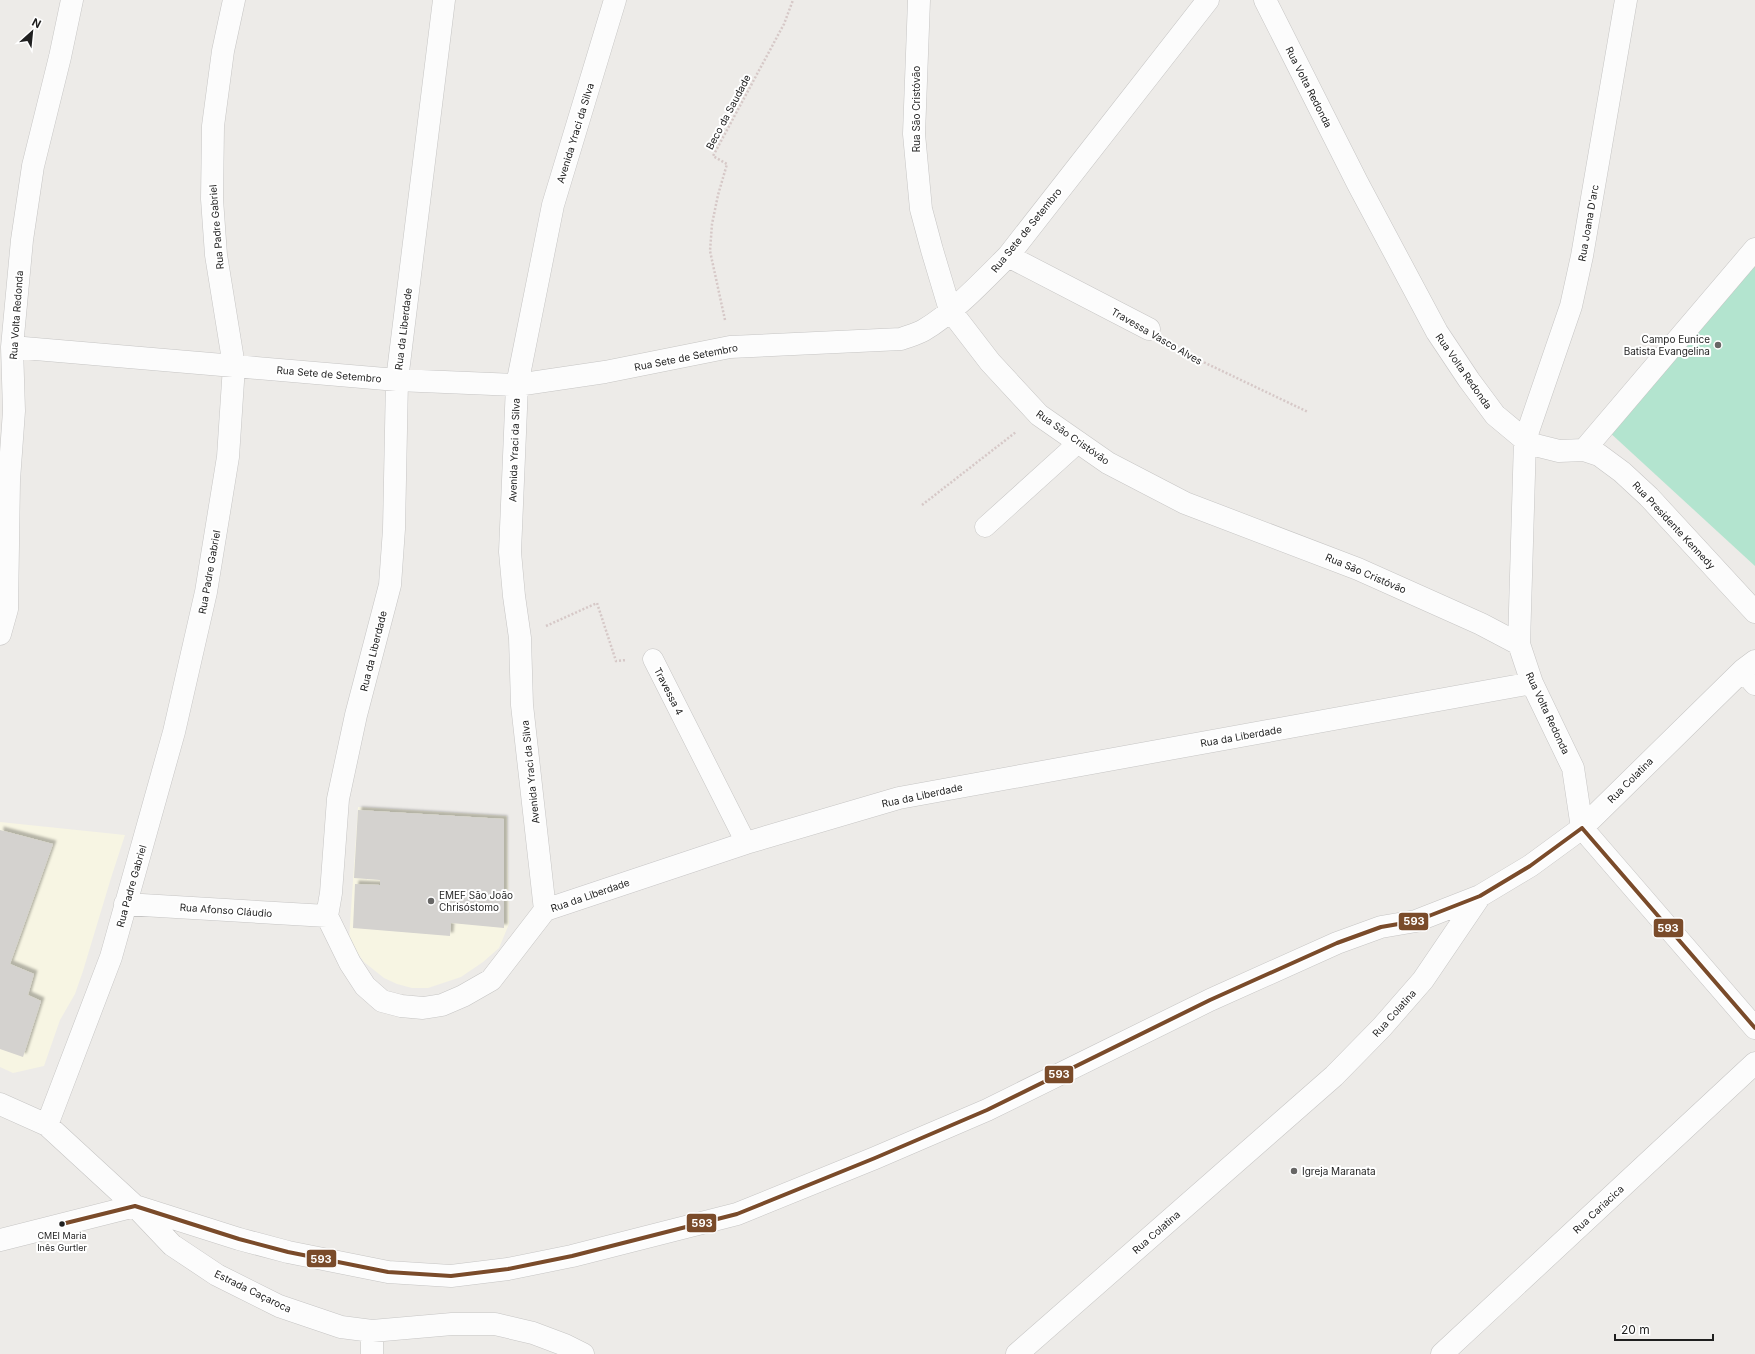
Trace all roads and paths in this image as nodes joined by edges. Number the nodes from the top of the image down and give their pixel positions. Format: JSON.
{"nodes":[{"id":1,"x":72,"y":0,"type":"edge"},
{"id":2,"x":234,"y":0,"type":"edge"},
{"id":3,"x":444,"y":0,"type":"edge"},
{"id":4,"x":616,"y":0,"type":"edge"},
{"id":5,"x":793,"y":0,"type":"edge"},
{"id":6,"x":919,"y":0,"type":"edge"},
{"id":7,"x":1208,"y":0,"type":"edge"},
{"id":8,"x":1265,"y":0,"type":"edge"},
{"id":9,"x":1626,"y":0,"type":"edge"},
{"id":10,"x":1755,"y":249,"type":"edge"},
{"id":11,"x":1008,"y":256,"type":"junction"},
{"id":12,"x":950,"y":310,"type":"junction"},
{"id":13,"x":1149,"y":329,"type":"joint"},
{"id":14,"x":12,"y":347,"type":"junction"},
{"id":15,"x":730,"y":347,"type":"junction"},
{"id":16,"x":234,"y":366,"type":"junction"},
{"id":17,"x":397,"y":380,"type":"junction"},
{"id":18,"x":517,"y":384,"type":"junction"},
{"id":19,"x":1308,"y":412,"type":"dead end"},
{"id":20,"x":1039,"y":415,"type":"junction"},
{"id":21,"x":1525,"y":440,"type":"junction"},
{"id":22,"x":1079,"y":442,"type":"junction"},
{"id":23,"x":1584,"y":450,"type":"junction"},
{"id":24,"x":922,"y":505,"type":"dead end"},
{"id":25,"x":985,"y":527,"type":"dead end"},
{"id":26,"x":1755,"y":612,"type":"edge"},
{"id":27,"x":0,"y":634,"type":"edge"},
{"id":28,"x":520,"y":638,"type":"junction"},
{"id":29,"x":1519,"y":644,"type":"junction"},
{"id":30,"x":653,"y":659,"type":"joint"},
{"id":31,"x":1751,"y":671,"type":"edge"},
{"id":32,"x":1532,"y":683,"type":"junction"},
{"id":33,"x":1582,"y":828,"type":"junction"},
{"id":34,"x":746,"y":843,"type":"junction"},
{"id":35,"x":1480,"y":896,"type":"junction"},
{"id":36,"x":125,"y":904,"type":"junction"},
{"id":37,"x":545,"y":910,"type":"junction"},
{"id":38,"x":327,"y":916,"type":"junction"},
{"id":39,"x":1755,"y":1028,"type":"edge"},
{"id":40,"x":1755,"y":1063,"type":"edge"},
{"id":41,"x":0,"y":1104,"type":"edge"},
{"id":42,"x":47,"y":1124,"type":"junction"},
{"id":43,"x":136,"y":1206,"type":"junction"},
{"id":44,"x":0,"y":1240,"type":"edge"},
{"id":45,"x":372,"y":1331,"type":"junction"},
{"id":46,"x":372,"y":1354,"type":"edge"},
{"id":47,"x":583,"y":1354,"type":"edge"},
{"id":48,"x":1017,"y":1354,"type":"edge"},
{"id":49,"x":1442,"y":1354,"type":"edge"}],
"edges":[{"from":1,"to":14,"type":"street","name":"Rua Volta Redonda"},
{"from":2,"to":16,"type":"street","name":"Rua Padre Gabriel"},
{"from":3,"to":17,"type":"street","name":"Rua da Liberdade"},
{"from":4,"to":18,"type":"street","name":"Avenida Yraci da Silva"},
{"from":5,"to":15,"type":"path","name":"Beco da Saudade"},
{"from":6,"to":12,"type":"street","name":"Rua São Cristóvão"},
{"from":7,"to":11,"type":"street","name":"Rua Sete de Setembro"},
{"from":8,"to":21,"type":"street","name":"Rua Volta Redonda"},
{"from":9,"to":21,"type":"street","name":"Rua Joana D'arc"},
{"from":10,"to":23,"type":"street"},
{"from":11,"to":12,"type":"street","name":"Rua Sete de Setembro"},
{"from":11,"to":13,"type":"street","name":"Travessa Vasco Alves"},
{"from":12,"to":15,"type":"street","name":"Rua Sete de Setembro"},
{"from":12,"to":20,"type":"street","name":"Rua São Cristóvão"},
{"from":13,"to":19,"type":"path","name":"Travessa Vasco Alves"},
{"from":14,"to":16,"type":"street","name":"Rua Sete de Setembro"},
{"from":14,"to":27,"type":"street","name":"Rua Volta Redonda"},
{"from":15,"to":18,"type":"street","name":"Rua Sete de Setembro"},
{"from":16,"to":17,"type":"street","name":"Rua Sete de Setembro"},
{"from":16,"to":36,"type":"street","name":"Rua Padre Gabriel"},
{"from":17,"to":18,"type":"street","name":"Rua Sete de Setembro"},
{"from":17,"to":38,"type":"street","name":"Rua da Liberdade"},
{"from":18,"to":28,"type":"street","name":"Avenida Yraci da Silva"},
{"from":20,"to":22,"type":"street","name":"Rua São Cristóvão"},
{"from":20,"to":24,"type":"path"},
{"from":21,"to":23,"type":"street"},
{"from":21,"to":29,"type":"street","name":"Rua Volta Redonda"},
{"from":22,"to":25,"type":"lane"},
{"from":22,"to":29,"type":"street","name":"Rua São Cristóvão"},
{"from":23,"to":26,"type":"street","name":"Rua Presidente Kennedy"},
{"from":28,"to":30,"type":"path","name":"Travessa 4"},
{"from":28,"to":37,"type":"street","name":"Avenida Yraci da Silva"},
{"from":29,"to":32,"type":"street","name":"Rua Volta Redonda"},
{"from":30,"to":34,"type":"lane","name":"Travessa 4"},
{"from":31,"to":33,"type":"street","name":"Rua Colatina"},
{"from":32,"to":33,"type":"street","name":"Rua Volta Redonda"},
{"from":32,"to":34,"type":"street","name":"Rua da Liberdade"},
{"from":33,"to":35,"type":"street","name":"Rua Colatina"},
{"from":33,"to":39,"type":"street"},
{"from":34,"to":37,"type":"street","name":"Rua da Liberdade"},
{"from":35,"to":43,"type":"street"},
{"from":35,"to":48,"type":"street","name":"Rua Colatina"},
{"from":36,"to":38,"type":"street","name":"Rua Afonso Cláudio"},
{"from":36,"to":42,"type":"street","name":"Rua Padre Gabriel"},
{"from":37,"to":38,"type":"street","name":"Rua da Liberdade"},
{"from":40,"to":49,"type":"street","name":"Rua Cariacica"},
{"from":41,"to":42,"type":"street","name":"Estrada Caçaroca"},
{"from":42,"to":43,"type":"street","name":"Estrada Caçaroca"},
{"from":43,"to":44,"type":"street"},
{"from":43,"to":45,"type":"street","name":"Estrada Caçaroca"},
{"from":45,"to":46,"type":"street"},
{"from":45,"to":47,"type":"street","name":"Estrada Caçaroca"}]}
